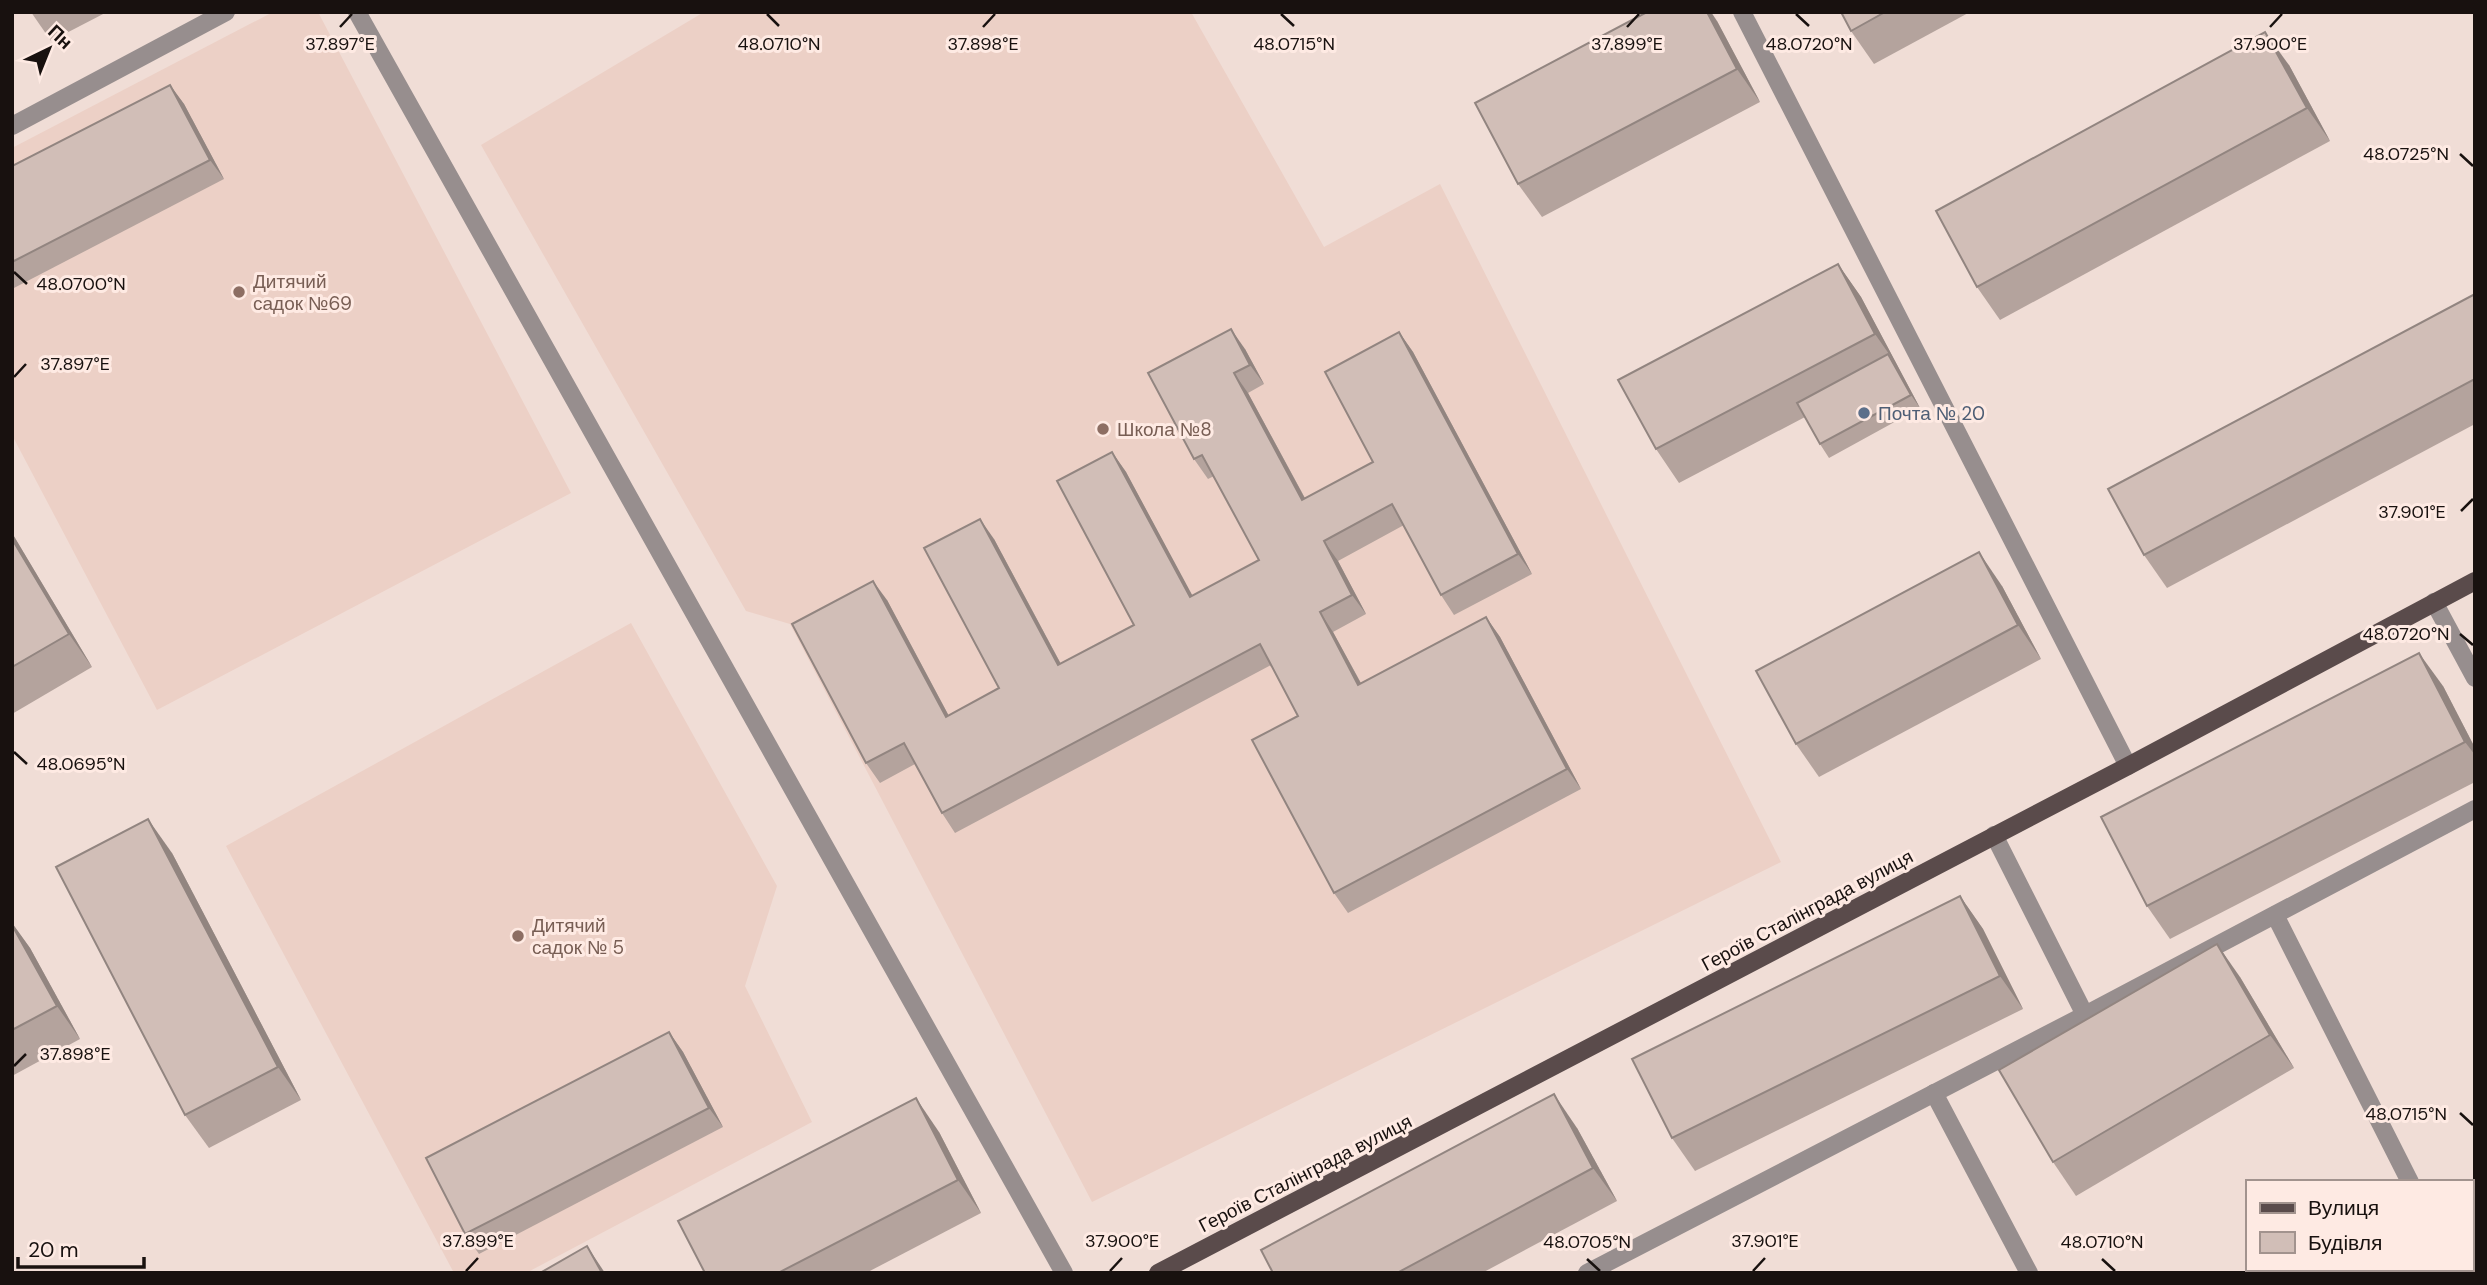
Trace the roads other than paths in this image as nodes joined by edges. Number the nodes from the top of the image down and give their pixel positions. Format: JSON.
{"nodes":[{"id":1,"x":226,"y":12,"type":"edge"},
{"id":2,"x":357,"y":12,"type":"edge"},
{"id":3,"x":1742,"y":12,"type":"edge"},
{"id":4,"x":12,"y":126,"type":"edge"},
{"id":5,"x":2475,"y":581,"type":"edge"},
{"id":6,"x":2434,"y":603,"type":"junction"},
{"id":7,"x":2475,"y":678,"type":"edge"},
{"id":8,"x":2128,"y":765,"type":"junction"},
{"id":9,"x":2475,"y":809,"type":"edge"},
{"id":10,"x":1994,"y":835,"type":"junction"},
{"id":11,"x":2275,"y":915,"type":"junction"},
{"id":12,"x":2085,"y":1015,"type":"junction"},
{"id":13,"x":1934,"y":1093,"type":"junction"},
{"id":14,"x":2409,"y":1180,"type":"edge"},
{"id":15,"x":1164,"y":1271,"type":"edge"},
{"id":16,"x":1064,"y":1273,"type":"edge"},
{"id":17,"x":1587,"y":1273,"type":"edge"},
{"id":18,"x":2029,"y":1273,"type":"edge"}],
"edges":[{"from":1,"to":4,"type":"street"},
{"from":2,"to":16,"type":"street"},
{"from":3,"to":8,"type":"street"},
{"from":5,"to":6,"type":"main road","name":"Героїв Сталінграда вулиця"},
{"from":6,"to":7,"type":"street"},
{"from":6,"to":8,"type":"main road","name":"Героїв Сталінграда вулиця"},
{"from":8,"to":10,"type":"main road","name":"Героїв Сталінграда вулиця"},
{"from":9,"to":11,"type":"street"},
{"from":10,"to":12,"type":"street"},
{"from":10,"to":15,"type":"main road","name":"Героїв Сталінграда вулиця"},
{"from":11,"to":12,"type":"street"},
{"from":11,"to":14,"type":"street"},
{"from":12,"to":13,"type":"street"},
{"from":13,"to":17,"type":"street"},
{"from":13,"to":18,"type":"street"}]}
